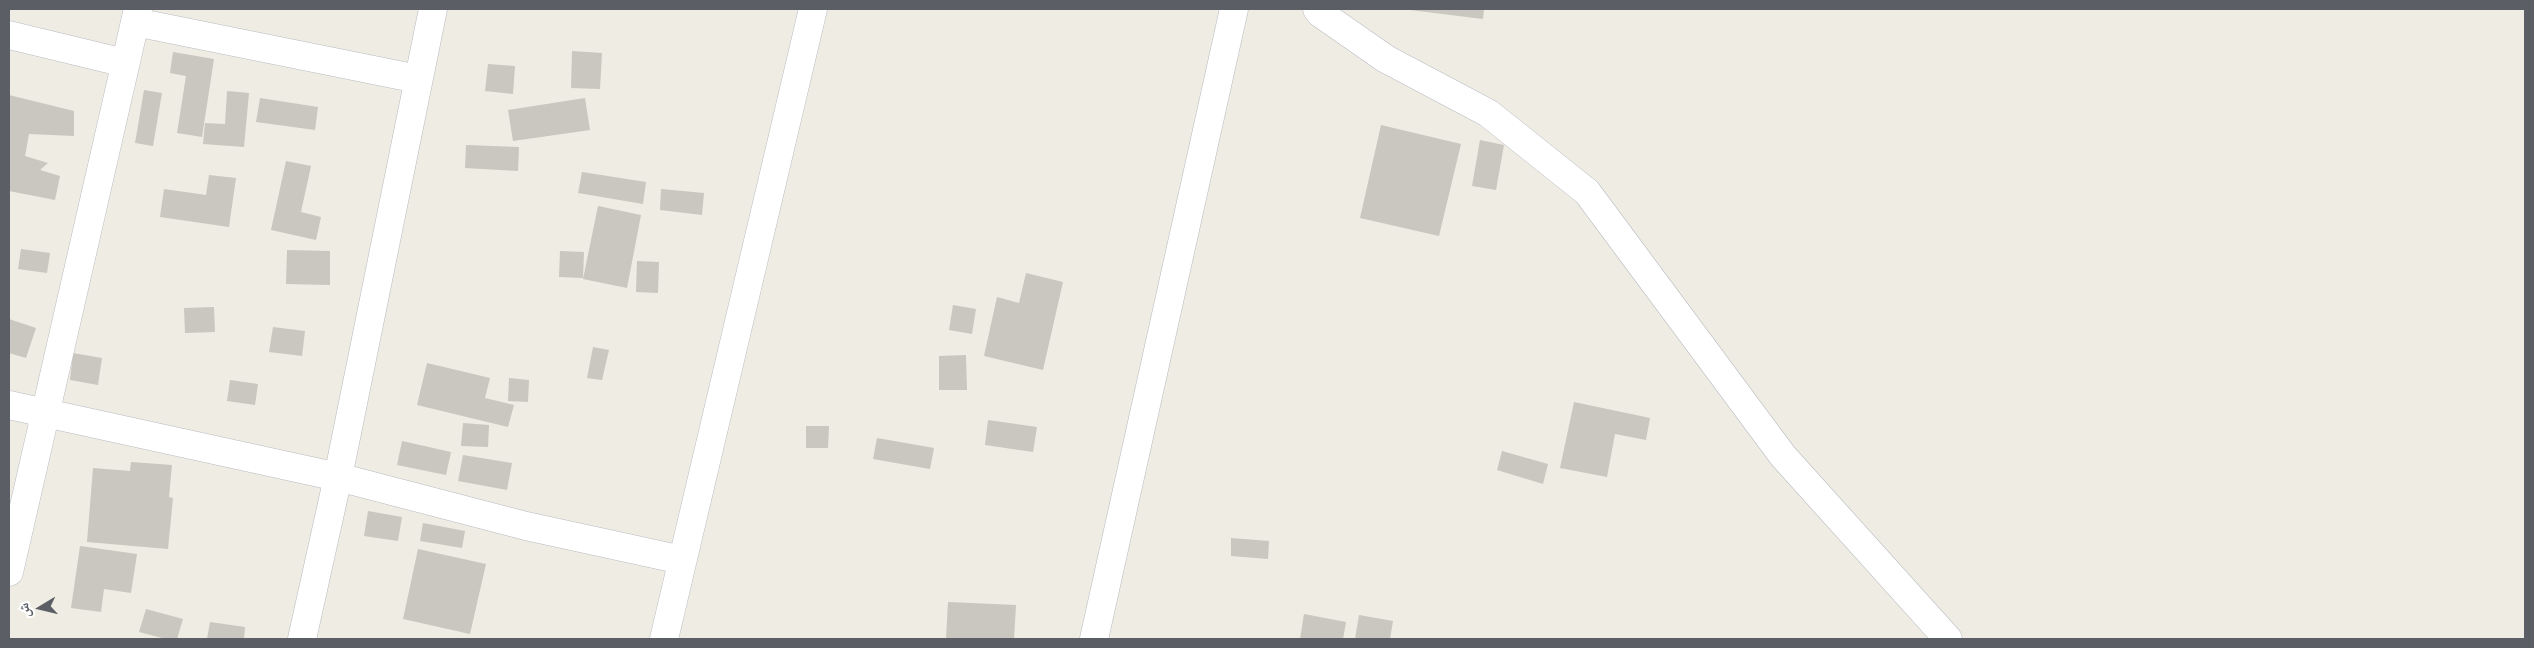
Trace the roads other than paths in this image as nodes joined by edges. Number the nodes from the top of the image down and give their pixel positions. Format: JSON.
{"nodes":[{"id":1,"x":433,"y":9,"type":"edge"},
{"id":2,"x":813,"y":9,"type":"edge"},
{"id":3,"x":1234,"y":9,"type":"edge"},
{"id":4,"x":1316,"y":9,"type":"edge"},
{"id":5,"x":137,"y":15,"type":"edge"},
{"id":6,"x":9,"y":35,"type":"edge"},
{"id":7,"x":125,"y":63,"type":"junction"},
{"id":8,"x":418,"y":79,"type":"junction"},
{"id":9,"x":9,"y":405,"type":"edge"},
{"id":10,"x":46,"y":413,"type":"junction"},
{"id":11,"x":338,"y":477,"type":"junction"},
{"id":12,"x":682,"y":560,"type":"junction"},
{"id":13,"x":9,"y":572,"type":"edge"},
{"id":14,"x":302,"y":639,"type":"edge"},
{"id":15,"x":664,"y":639,"type":"edge"},
{"id":16,"x":1094,"y":639,"type":"edge"},
{"id":17,"x":1948,"y":639,"type":"edge"}],
"edges":[{"from":1,"to":8,"type":"street"},
{"from":2,"to":12,"type":"street"},
{"from":3,"to":16,"type":"street"},
{"from":4,"to":17,"type":"street"},
{"from":5,"to":7,"type":"street"},
{"from":5,"to":8,"type":"street"},
{"from":6,"to":7,"type":"street"},
{"from":7,"to":10,"type":"street"},
{"from":8,"to":11,"type":"street"},
{"from":9,"to":10,"type":"street"},
{"from":10,"to":11,"type":"street"},
{"from":10,"to":13,"type":"street"},
{"from":11,"to":12,"type":"street"},
{"from":11,"to":14,"type":"street"},
{"from":12,"to":15,"type":"street"}]}
